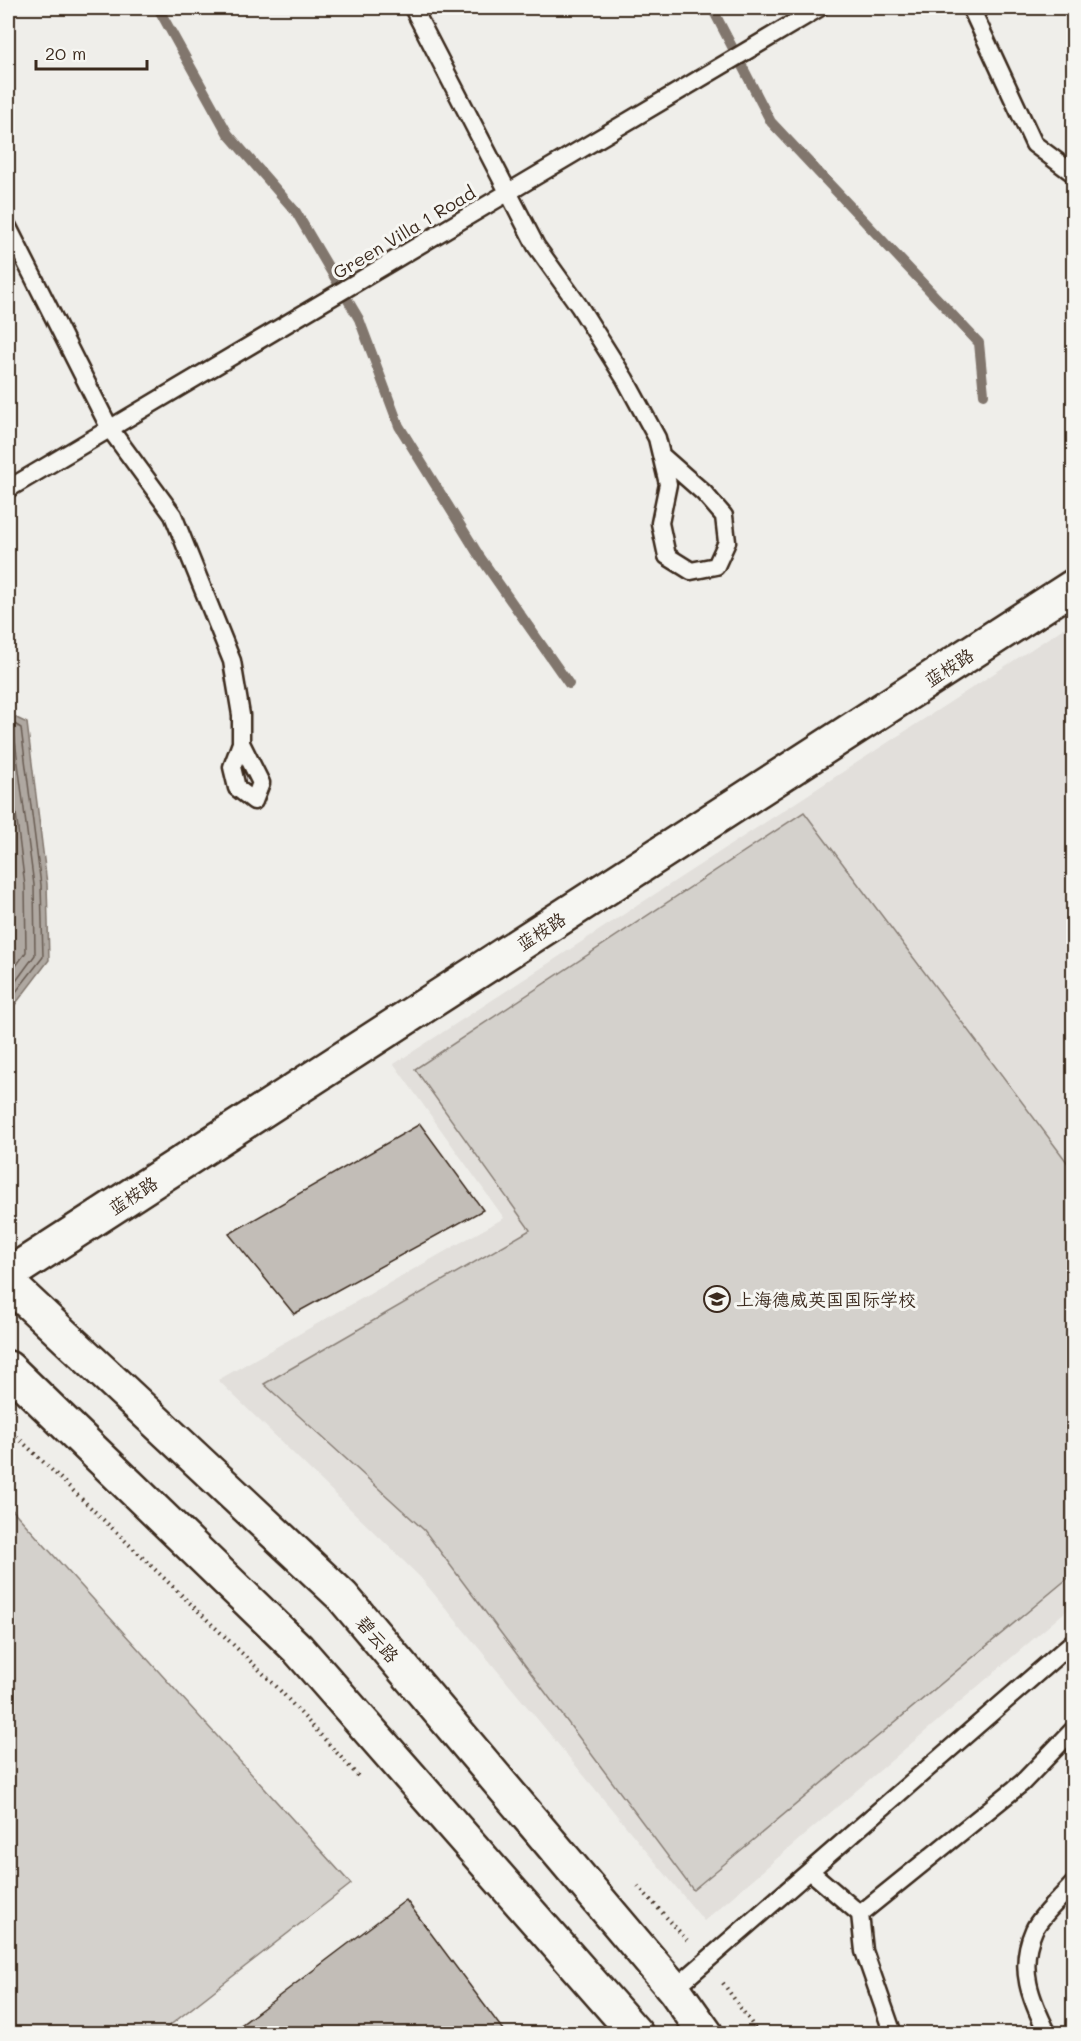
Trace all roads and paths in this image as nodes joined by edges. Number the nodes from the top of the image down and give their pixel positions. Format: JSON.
{"nodes":[{"id":1,"x":413,"y":8,"type":"edge"},
{"id":2,"x":819,"y":8,"type":"edge"},
{"id":3,"x":971,"y":8,"type":"edge"},
{"id":4,"x":1074,"y":174,"type":"edge"},
{"id":5,"x":506,"y":193,"type":"junction"},
{"id":6,"x":8,"y":227,"type":"edge"},
{"id":7,"x":110,"y":429,"type":"junction"},
{"id":8,"x":662,"y":456,"type":"junction"},
{"id":9,"x":8,"y":489,"type":"edge"},
{"id":10,"x":1074,"y":586,"type":"edge"},
{"id":11,"x":241,"y":743,"type":"dead end"},
{"id":12,"x":8,"y":1275,"type":"edge"},
{"id":13,"x":8,"y":1283,"type":"edge"},
{"id":14,"x":8,"y":1368,"type":"edge"},
{"id":15,"x":8,"y":1428,"type":"edge"},
{"id":16,"x":1074,"y":1641,"type":"edge"},
{"id":17,"x":1074,"y":1729,"type":"edge"},
{"id":18,"x":364,"y":1782,"type":"dead end"},
{"id":19,"x":810,"y":1871,"type":"junction"},
{"id":20,"x":1074,"y":1883,"type":"edge"},
{"id":21,"x":860,"y":1914,"type":"junction"},
{"id":22,"x":674,"y":1989,"type":"junction"},
{"id":23,"x":636,"y":2034,"type":"edge"},
{"id":24,"x":706,"y":2034,"type":"edge"},
{"id":25,"x":893,"y":2034,"type":"edge"},
{"id":26,"x":1048,"y":2034,"type":"edge"}],
"edges":[{"from":1,"to":5,"type":"lane"},
{"from":2,"to":5,"type":"lane","name":"Green Villa 1 Road"},
{"from":3,"to":4,"type":"lane"},
{"from":5,"to":7,"type":"lane","name":"Green Villa 1 Road"},
{"from":5,"to":8,"type":"lane"},
{"from":6,"to":7,"type":"lane"},
{"from":7,"to":9,"type":"lane","name":"Green Villa 1 Road"},
{"from":7,"to":11,"type":"lane"},
{"from":8,"to":8,"type":"lane"},
{"from":10,"to":12,"type":"street","name":"蓝桉路"},
{"from":13,"to":22,"type":"street","name":"碧云路"},
{"from":14,"to":23,"type":"street"},
{"from":15,"to":18,"type":"path"},
{"from":16,"to":19,"type":"lane"},
{"from":17,"to":21,"type":"lane"},
{"from":19,"to":21,"type":"lane"},
{"from":19,"to":22,"type":"lane"},
{"from":20,"to":26,"type":"lane"},
{"from":21,"to":25,"type":"lane"},
{"from":22,"to":24,"type":"street","name":"碧云路"}]}
